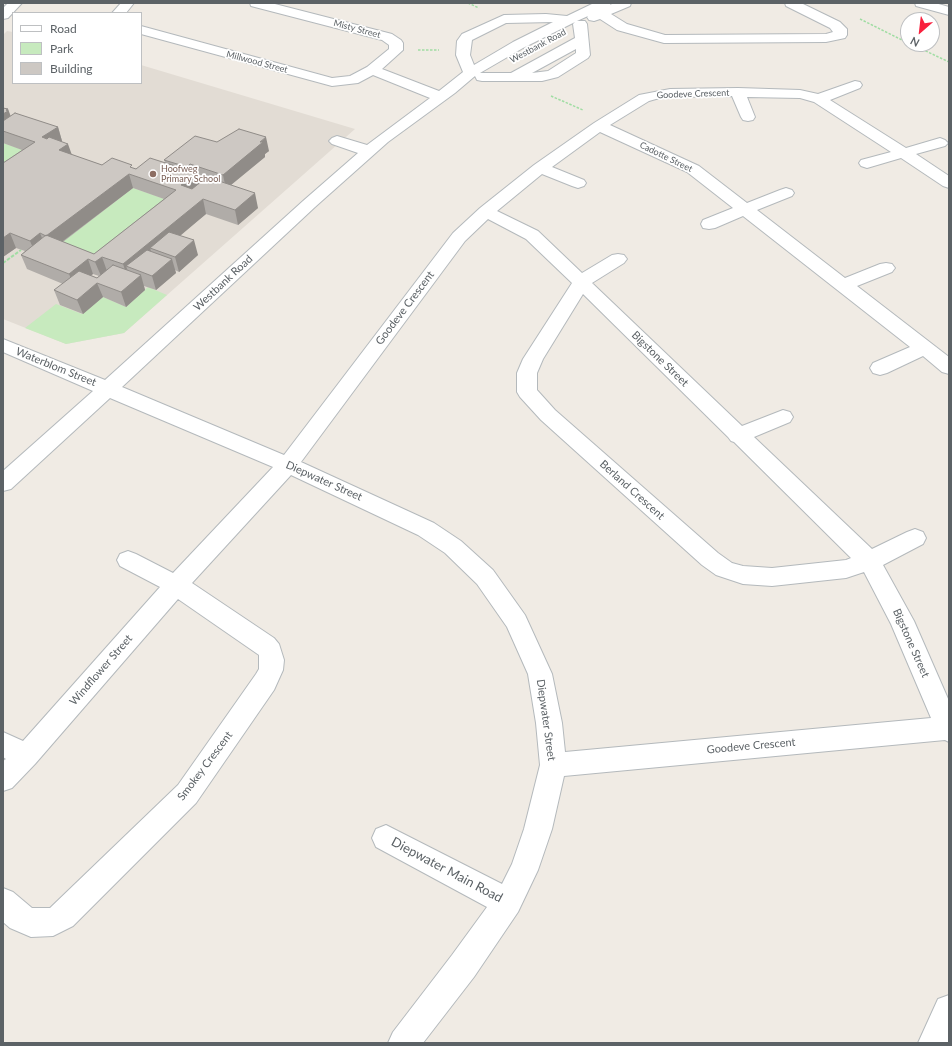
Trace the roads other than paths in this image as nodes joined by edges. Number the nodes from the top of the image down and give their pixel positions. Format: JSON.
{"nodes":[{"id":1,"x":16,"y":3,"type":"edge"},
{"id":2,"x":128,"y":3,"type":"edge"},
{"id":3,"x":256,"y":3,"type":"edge"},
{"id":4,"x":625,"y":3,"type":"edge"},
{"id":5,"x":791,"y":3,"type":"edge"},
{"id":6,"x":921,"y":3,"type":"edge"},
{"id":7,"x":603,"y":8,"type":"edge"},
{"id":8,"x":949,"y":11,"type":"edge"},
{"id":9,"x":120,"y":12,"type":"edge"},
{"id":10,"x":3,"y":15,"type":"edge"},
{"id":11,"x":534,"y":18,"type":"junction"},
{"id":12,"x":574,"y":22,"type":"junction"},
{"id":13,"x":142,"y":30,"type":"edge"},
{"id":14,"x":506,"y":33,"type":"dead end"},
{"id":15,"x":582,"y":44,"type":"junction"},
{"id":16,"x":372,"y":70,"type":"junction"},
{"id":17,"x":476,"y":75,"type":"junction"},
{"id":18,"x":513,"y":78,"type":"junction"},
{"id":19,"x":855,"y":85,"type":"dead end"},
{"id":20,"x":738,"y":92,"type":"junction"},
{"id":21,"x":445,"y":94,"type":"junction"},
{"id":22,"x":819,"y":99,"type":"junction"},
{"id":23,"x":748,"y":117,"type":"dead end"},
{"id":24,"x":604,"y":123,"type":"junction"},
{"id":25,"x":337,"y":142,"type":"dead end"},
{"id":26,"x":940,"y":143,"type":"dead end"},
{"id":27,"x":369,"y":151,"type":"junction"},
{"id":28,"x":902,"y":153,"type":"junction"},
{"id":29,"x":867,"y":163,"type":"dead end"},
{"id":30,"x":540,"y":168,"type":"junction"},
{"id":31,"x":578,"y":183,"type":"dead end"},
{"id":32,"x":949,"y":183,"type":"edge"},
{"id":33,"x":786,"y":193,"type":"dead end"},
{"id":34,"x":747,"y":210,"type":"junction"},
{"id":35,"x":486,"y":212,"type":"junction"},
{"id":36,"x":709,"y":224,"type":"dead end"},
{"id":37,"x":618,"y":259,"type":"dead end"},
{"id":38,"x":886,"y":268,"type":"dead end"},
{"id":39,"x":581,"y":282,"type":"junction"},
{"id":40,"x":844,"y":285,"type":"junction"},
{"id":41,"x":3,"y":345,"type":"edge"},
{"id":42,"x":924,"y":348,"type":"junction"},
{"id":43,"x":949,"y":367,"type":"edge"},
{"id":44,"x":880,"y":368,"type":"dead end"},
{"id":45,"x":109,"y":388,"type":"junction"},
{"id":46,"x":783,"y":417,"type":"dead end"},
{"id":47,"x":738,"y":436,"type":"junction"},
{"id":48,"x":288,"y":465,"type":"junction"},
{"id":49,"x":3,"y":484,"type":"edge"},
{"id":50,"x":915,"y":538,"type":"dead end"},
{"id":51,"x":128,"y":560,"type":"dead end"},
{"id":52,"x":869,"y":561,"type":"junction"},
{"id":53,"x":176,"y":585,"type":"junction"},
{"id":54,"x":949,"y":729,"type":"edge"},
{"id":55,"x":3,"y":744,"type":"edge"},
{"id":56,"x":26,"y":756,"type":"junction"},
{"id":57,"x":553,"y":766,"type":"junction"},
{"id":58,"x":3,"y":779,"type":"edge"},
{"id":59,"x":386,"y":838,"type":"dead end"},
{"id":60,"x":3,"y":902,"type":"edge"},
{"id":61,"x":508,"y":902,"type":"junction"},
{"id":62,"x":949,"y":1010,"type":"edge"},
{"id":63,"x":404,"y":1043,"type":"edge"},
{"id":64,"x":934,"y":1043,"type":"edge"}],
"edges":[{"from":1,"to":10,"type":"street"},
{"from":2,"to":9,"type":"street"},
{"from":3,"to":16,"type":"street","name":"Misty Street"},
{"from":4,"to":7,"type":"street","name":"Westbank Road"},
{"from":5,"to":7,"type":"street"},
{"from":6,"to":8,"type":"street"},
{"from":7,"to":12,"type":"street","name":"Westbank Road"},
{"from":11,"to":12,"type":"street"},
{"from":11,"to":14,"type":"street"},
{"from":11,"to":17,"type":"street"},
{"from":12,"to":15,"type":"street"},
{"from":12,"to":17,"type":"street","name":"Westbank Road"},
{"from":13,"to":16,"type":"street","name":"Millwood Street"},
{"from":15,"to":18,"type":"street"},
{"from":15,"to":18,"type":"street"},
{"from":16,"to":21,"type":"street"},
{"from":17,"to":18,"type":"street"},
{"from":17,"to":21,"type":"street","name":"Westbank Road"},
{"from":19,"to":22,"type":"street"},
{"from":20,"to":22,"type":"street","name":"Goodeve Crescent"},
{"from":20,"to":23,"type":"street"},
{"from":20,"to":24,"type":"street","name":"Goodeve Crescent"},
{"from":21,"to":27,"type":"street","name":"Westbank Road"},
{"from":22,"to":28,"type":"street","name":"Goodeve Crescent"},
{"from":24,"to":30,"type":"street","name":"Goodeve Crescent"},
{"from":24,"to":34,"type":"street","name":"Cadotte Street"},
{"from":25,"to":27,"type":"street"},
{"from":26,"to":28,"type":"street"},
{"from":27,"to":45,"type":"street","name":"Westbank Road"},
{"from":28,"to":29,"type":"street"},
{"from":28,"to":32,"type":"street","name":"Goodeve Crescent"},
{"from":30,"to":31,"type":"street"},
{"from":30,"to":35,"type":"street","name":"Goodeve Crescent"},
{"from":33,"to":34,"type":"street"},
{"from":34,"to":36,"type":"street"},
{"from":34,"to":40,"type":"street","name":"Cadotte Street"},
{"from":35,"to":39,"type":"street","name":"Bigstone Street"},
{"from":35,"to":48,"type":"street","name":"Goodeve Crescent"},
{"from":37,"to":39,"type":"street"},
{"from":38,"to":40,"type":"street"},
{"from":39,"to":47,"type":"street","name":"Bigstone Street"},
{"from":39,"to":52,"type":"street","name":"Berland Crescent"},
{"from":40,"to":42,"type":"street","name":"Cadotte Street"},
{"from":41,"to":45,"type":"street","name":"Waterblom Street"},
{"from":42,"to":43,"type":"street","name":"Cadotte Street"},
{"from":42,"to":44,"type":"street"},
{"from":45,"to":48,"type":"street","name":"Diepwater Street"},
{"from":45,"to":49,"type":"street","name":"Westbank Road"},
{"from":46,"to":47,"type":"street"},
{"from":47,"to":52,"type":"street","name":"Bigstone Street"},
{"from":48,"to":53,"type":"street","name":"Windflower Street"},
{"from":48,"to":57,"type":"street","name":"Diepwater Street"},
{"from":50,"to":52,"type":"street"},
{"from":51,"to":53,"type":"street"},
{"from":52,"to":54,"type":"street","name":"Bigstone Street"},
{"from":53,"to":56,"type":"street","name":"Windflower Street"},
{"from":53,"to":60,"type":"street","name":"Smokey Crescent"},
{"from":54,"to":57,"type":"street","name":"Goodeve Crescent"},
{"from":55,"to":56,"type":"street"},
{"from":56,"to":58,"type":"street","name":"Windflower Street"},
{"from":57,"to":61,"type":"street","name":"Diepwater Street"},
{"from":59,"to":61,"type":"street","name":"Diepwater Main Road"},
{"from":61,"to":63,"type":"street","name":"Diepwater Street"},
{"from":62,"to":64,"type":"street"}]}
